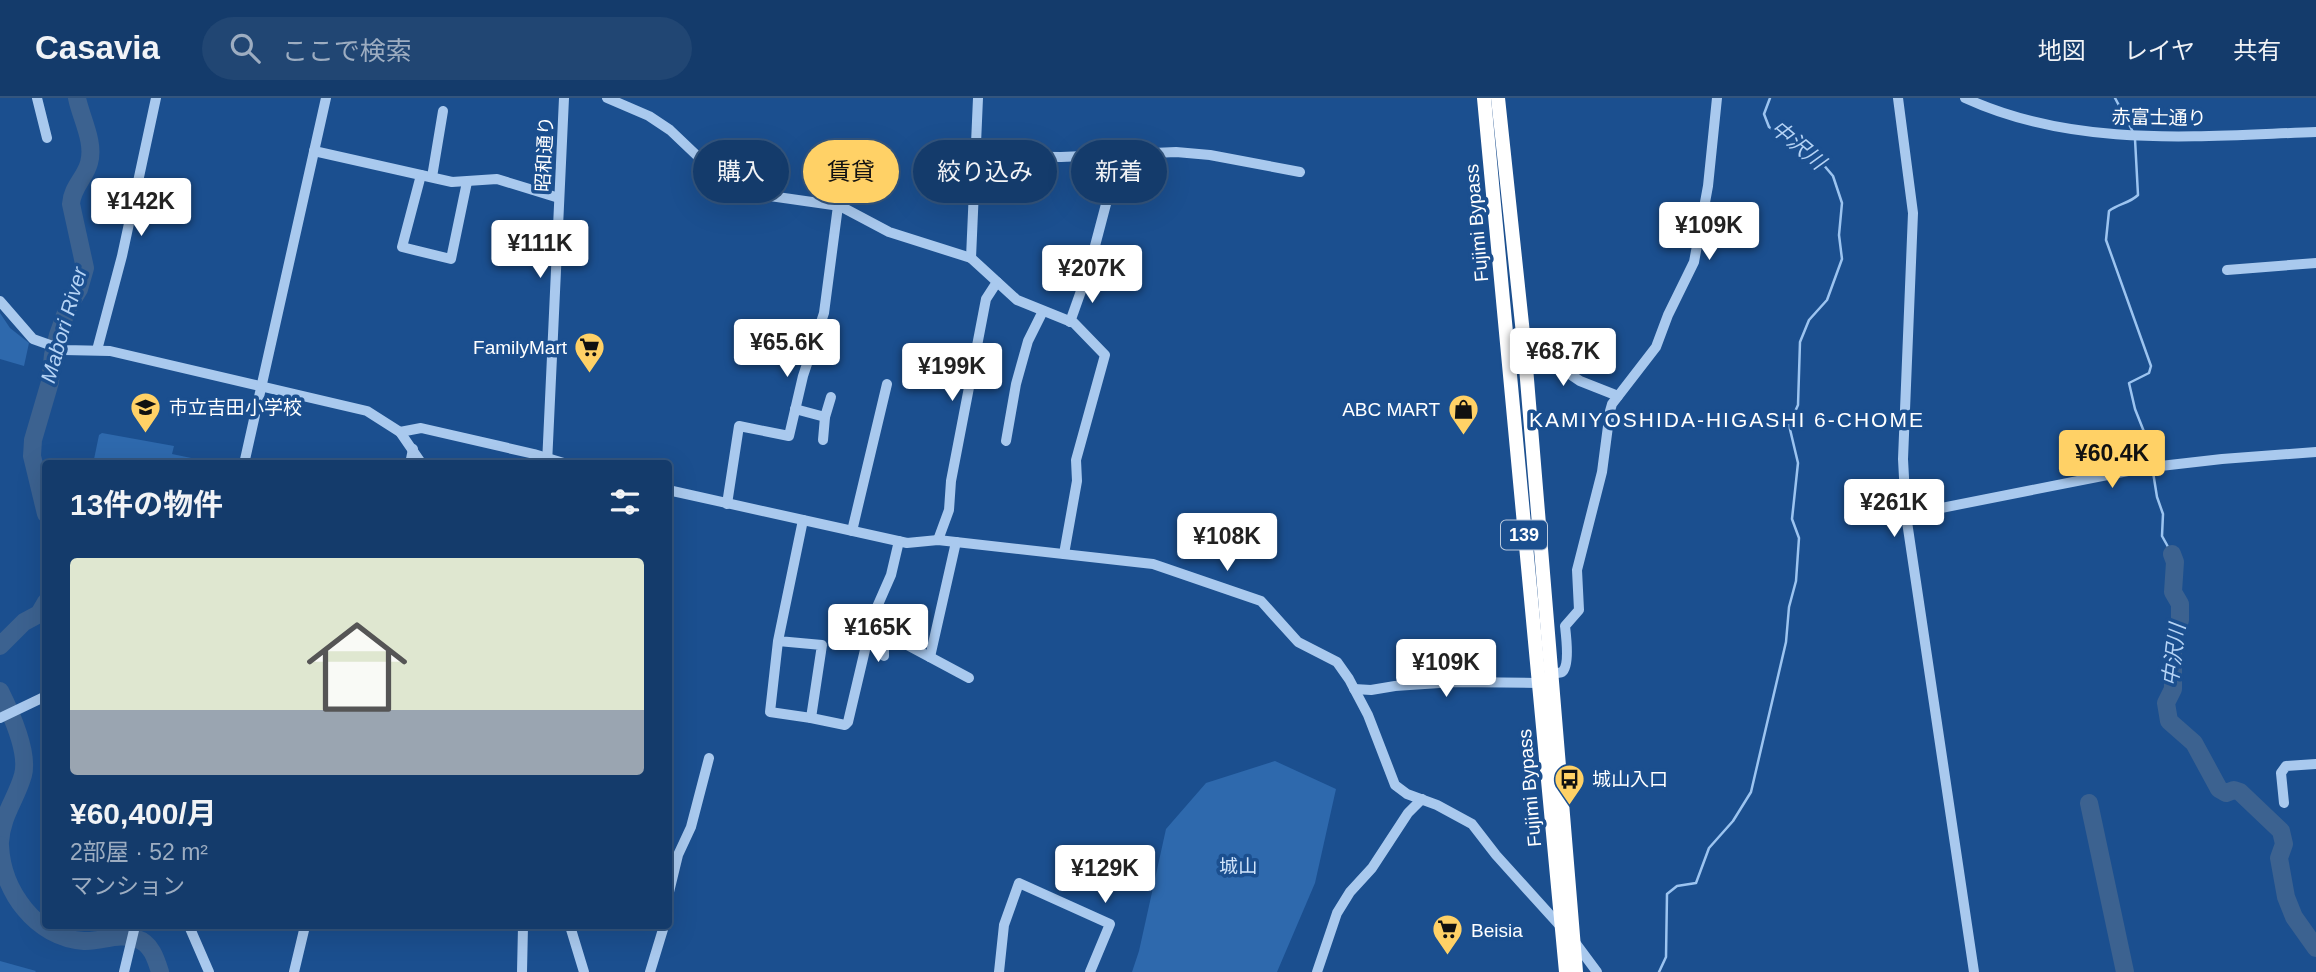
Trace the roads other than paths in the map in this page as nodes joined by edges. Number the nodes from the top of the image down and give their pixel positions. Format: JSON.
{"nodes":[{"id":1,"x":37,"y":98,"type":"edge"},
{"id":2,"x":156,"y":98,"type":"edge"},
{"id":3,"x":326,"y":98,"type":"edge"},
{"id":4,"x":564,"y":98,"type":"edge"},
{"id":5,"x":607,"y":98,"type":"edge"},
{"id":6,"x":978,"y":98,"type":"edge"},
{"id":7,"x":1484,"y":98,"type":"edge"},
{"id":8,"x":1498,"y":98,"type":"edge"},
{"id":9,"x":1717,"y":98,"type":"edge"},
{"id":10,"x":1898,"y":98,"type":"edge"},
{"id":11,"x":1965,"y":98,"type":"edge"},
{"id":12,"x":443,"y":111,"type":"dead end"},
{"id":13,"x":2316,"y":132,"type":"edge"},
{"id":14,"x":47,"y":138,"type":"dead end"},
{"id":15,"x":976,"y":140,"type":"edge"},
{"id":16,"x":314,"y":151,"type":"junction"},
{"id":17,"x":1167,"y":152,"type":"edge"},
{"id":18,"x":1300,"y":172,"type":"dead end"},
{"id":19,"x":421,"y":175,"type":"junction"},
{"id":20,"x":432,"y":177,"type":"junction"},
{"id":21,"x":467,"y":182,"type":"junction"},
{"id":22,"x":559,"y":198,"type":"junction"},
{"id":23,"x":973,"y":203,"type":"edge"},
{"id":24,"x":1106,"y":203,"type":"edge"},
{"id":25,"x":838,"y":206,"type":"junction"},
{"id":26,"x":971,"y":258,"type":"junction"},
{"id":27,"x":1091,"y":261,"type":"dead end"},
{"id":28,"x":2316,"y":263,"type":"edge"},
{"id":29,"x":2227,"y":270,"type":"dead end"},
{"id":30,"x":1086,"y":277,"type":"dead end"},
{"id":31,"x":998,"y":282,"type":"junction"},
{"id":32,"x":0,"y":301,"type":"edge"},
{"id":33,"x":1044,"y":311,"type":"junction"},
{"id":34,"x":1070,"y":322,"type":"junction"},
{"id":35,"x":1524,"y":344,"type":"junction"},
{"id":36,"x":97,"y":351,"type":"junction"},
{"id":37,"x":887,"y":384,"type":"dead end"},
{"id":38,"x":263,"y":385,"type":"junction"},
{"id":39,"x":1618,"y":396,"type":"junction"},
{"id":40,"x":831,"y":397,"type":"dead end"},
{"id":41,"x":795,"y":409,"type":"junction"},
{"id":42,"x":825,"y":417,"type":"junction"},
{"id":43,"x":400,"y":432,"type":"junction"},
{"id":44,"x":823,"y":440,"type":"dead end"},
{"id":45,"x":1006,"y":441,"type":"dead end"},
{"id":46,"x":413,"y":449,"type":"junction"},
{"id":47,"x":2316,"y":452,"type":"edge"},
{"id":48,"x":245,"y":460,"type":"edge"},
{"id":49,"x":411,"y":460,"type":"edge"},
{"id":50,"x":420,"y":460,"type":"edge"},
{"id":51,"x":543,"y":460,"type":"edge"},
{"id":52,"x":547,"y":460,"type":"edge"},
{"id":53,"x":672,"y":491,"type":"edge"},
{"id":54,"x":727,"y":504,"type":"junction"},
{"id":55,"x":1906,"y":515,"type":"junction"},
{"id":56,"x":803,"y":520,"type":"junction"},
{"id":57,"x":852,"y":531,"type":"junction"},
{"id":58,"x":938,"y":540,"type":"junction"},
{"id":59,"x":899,"y":541,"type":"junction"},
{"id":60,"x":956,"y":542,"type":"junction"},
{"id":61,"x":1064,"y":554,"type":"junction"},
{"id":62,"x":879,"y":607,"type":"junction"},
{"id":63,"x":885,"y":633,"type":"junction"},
{"id":64,"x":778,"y":641,"type":"junction"},
{"id":65,"x":884,"y":656,"type":"dead end"},
{"id":66,"x":930,"y":657,"type":"junction"},
{"id":67,"x":1551,"y":673,"type":"junction"},
{"id":68,"x":969,"y":678,"type":"dead end"},
{"id":69,"x":1538,"y":683,"type":"junction"},
{"id":70,"x":1354,"y":689,"type":"junction"},
{"id":71,"x":42,"y":698,"type":"edge"},
{"id":72,"x":0,"y":718,"type":"edge"},
{"id":73,"x":811,"y":718,"type":"junction"},
{"id":74,"x":709,"y":758,"type":"dead end"},
{"id":75,"x":2316,"y":764,"type":"edge"},
{"id":76,"x":1422,"y":800,"type":"junction"},
{"id":77,"x":2284,"y":803,"type":"dead end"},
{"id":78,"x":672,"y":880,"type":"edge"},
{"id":79,"x":1560,"y":926,"type":"junction"},
{"id":80,"x":134,"y":929,"type":"edge"},
{"id":81,"x":190,"y":929,"type":"edge"},
{"id":82,"x":304,"y":929,"type":"edge"},
{"id":83,"x":523,"y":929,"type":"edge"},
{"id":84,"x":571,"y":929,"type":"edge"},
{"id":85,"x":663,"y":929,"type":"edge"},
{"id":86,"x":1573,"y":940,"type":"junction"},
{"id":87,"x":124,"y":972,"type":"edge"},
{"id":88,"x":209,"y":972,"type":"edge"},
{"id":89,"x":294,"y":972,"type":"edge"},
{"id":90,"x":522,"y":972,"type":"edge"},
{"id":91,"x":584,"y":972,"type":"edge"},
{"id":92,"x":650,"y":972,"type":"edge"},
{"id":93,"x":999,"y":972,"type":"edge"},
{"id":94,"x":1090,"y":972,"type":"edge"},
{"id":95,"x":1317,"y":972,"type":"edge"},
{"id":96,"x":1566,"y":972,"type":"edge"},
{"id":97,"x":1576,"y":972,"type":"edge"},
{"id":98,"x":1597,"y":972,"type":"edge"},
{"id":99,"x":1974,"y":972,"type":"edge"}],
"edges":[{"from":1,"to":14,"type":"street"},
{"from":2,"to":36,"type":"street"},
{"from":3,"to":16,"type":"street"},
{"from":4,"to":22,"type":"street","name":"昭和通り"},
{"from":5,"to":25,"type":"street"},
{"from":6,"to":15,"type":"street"},
{"from":7,"to":69,"type":"highway","name":"Fujimi Bypass","number":"139"},
{"from":8,"to":35,"type":"highway","name":"Fujimi Bypass","number":"139"},
{"from":9,"to":39,"type":"street"},
{"from":10,"to":55,"type":"street"},
{"from":11,"to":13,"type":"street","name":"赤富士通り"},
{"from":12,"to":20,"type":"street"},
{"from":16,"to":19,"type":"street"},
{"from":16,"to":38,"type":"street"},
{"from":17,"to":18,"type":"street"},
{"from":19,"to":20,"type":"street"},
{"from":19,"to":21,"type":"street"},
{"from":20,"to":21,"type":"street"},
{"from":21,"to":22,"type":"street"},
{"from":22,"to":52,"type":"street","name":"昭和通り"},
{"from":23,"to":26,"type":"street"},
{"from":24,"to":27,"type":"street"},
{"from":25,"to":26,"type":"street"},
{"from":25,"to":41,"type":"street"},
{"from":26,"to":31,"type":"street"},
{"from":28,"to":29,"type":"street"},
{"from":30,"to":34,"type":"street"},
{"from":31,"to":33,"type":"street"},
{"from":31,"to":58,"type":"street"},
{"from":32,"to":36,"type":"street"},
{"from":33,"to":34,"type":"street"},
{"from":33,"to":45,"type":"street"},
{"from":34,"to":61,"type":"street"},
{"from":35,"to":39,"type":"street"},
{"from":35,"to":67,"type":"highway","name":"Fujimi Bypass","number":"139"},
{"from":36,"to":38,"type":"street"},
{"from":37,"to":57,"type":"street"},
{"from":38,"to":43,"type":"street"},
{"from":38,"to":48,"type":"street"},
{"from":39,"to":67,"type":"street"},
{"from":40,"to":42,"type":"street"},
{"from":41,"to":42,"type":"street"},
{"from":41,"to":54,"type":"street"},
{"from":42,"to":44,"type":"street"},
{"from":43,"to":46,"type":"street"},
{"from":43,"to":51,"type":"street"},
{"from":46,"to":49,"type":"street"},
{"from":46,"to":50,"type":"street"},
{"from":47,"to":55,"type":"street"},
{"from":53,"to":54,"type":"street"},
{"from":54,"to":56,"type":"street"},
{"from":55,"to":99,"type":"street"},
{"from":56,"to":57,"type":"street"},
{"from":56,"to":64,"type":"street"},
{"from":57,"to":59,"type":"street"},
{"from":58,"to":59,"type":"street"},
{"from":58,"to":60,"type":"street"},
{"from":59,"to":62,"type":"street"},
{"from":60,"to":61,"type":"street"},
{"from":60,"to":66,"type":"street"},
{"from":61,"to":70,"type":"street"},
{"from":62,"to":63,"type":"street"},
{"from":62,"to":73,"type":"street"},
{"from":63,"to":65,"type":"street"},
{"from":63,"to":66,"type":"street"},
{"from":64,"to":73,"type":"street"},
{"from":64,"to":73,"type":"street"},
{"from":66,"to":68,"type":"street"},
{"from":67,"to":86,"type":"highway","name":"Fujimi Bypass","number":"139"},
{"from":69,"to":70,"type":"street"},
{"from":69,"to":79,"type":"highway","name":"Fujimi Bypass","number":"139"},
{"from":70,"to":76,"type":"street"},
{"from":71,"to":72,"type":"street"},
{"from":74,"to":78,"type":"street"},
{"from":75,"to":77,"type":"street"},
{"from":76,"to":79,"type":"street"},
{"from":76,"to":95,"type":"street"},
{"from":79,"to":86,"type":"street"},
{"from":79,"to":96,"type":"highway","name":"Fujimi Bypass","number":"139"},
{"from":80,"to":87,"type":"street"},
{"from":81,"to":88,"type":"street"},
{"from":82,"to":89,"type":"street"},
{"from":83,"to":90,"type":"street"},
{"from":84,"to":91,"type":"street"},
{"from":85,"to":92,"type":"street"},
{"from":86,"to":97,"type":"highway","name":"Fujimi Bypass","number":"139"},
{"from":86,"to":98,"type":"street"},
{"from":93,"to":94,"type":"street"}]}
